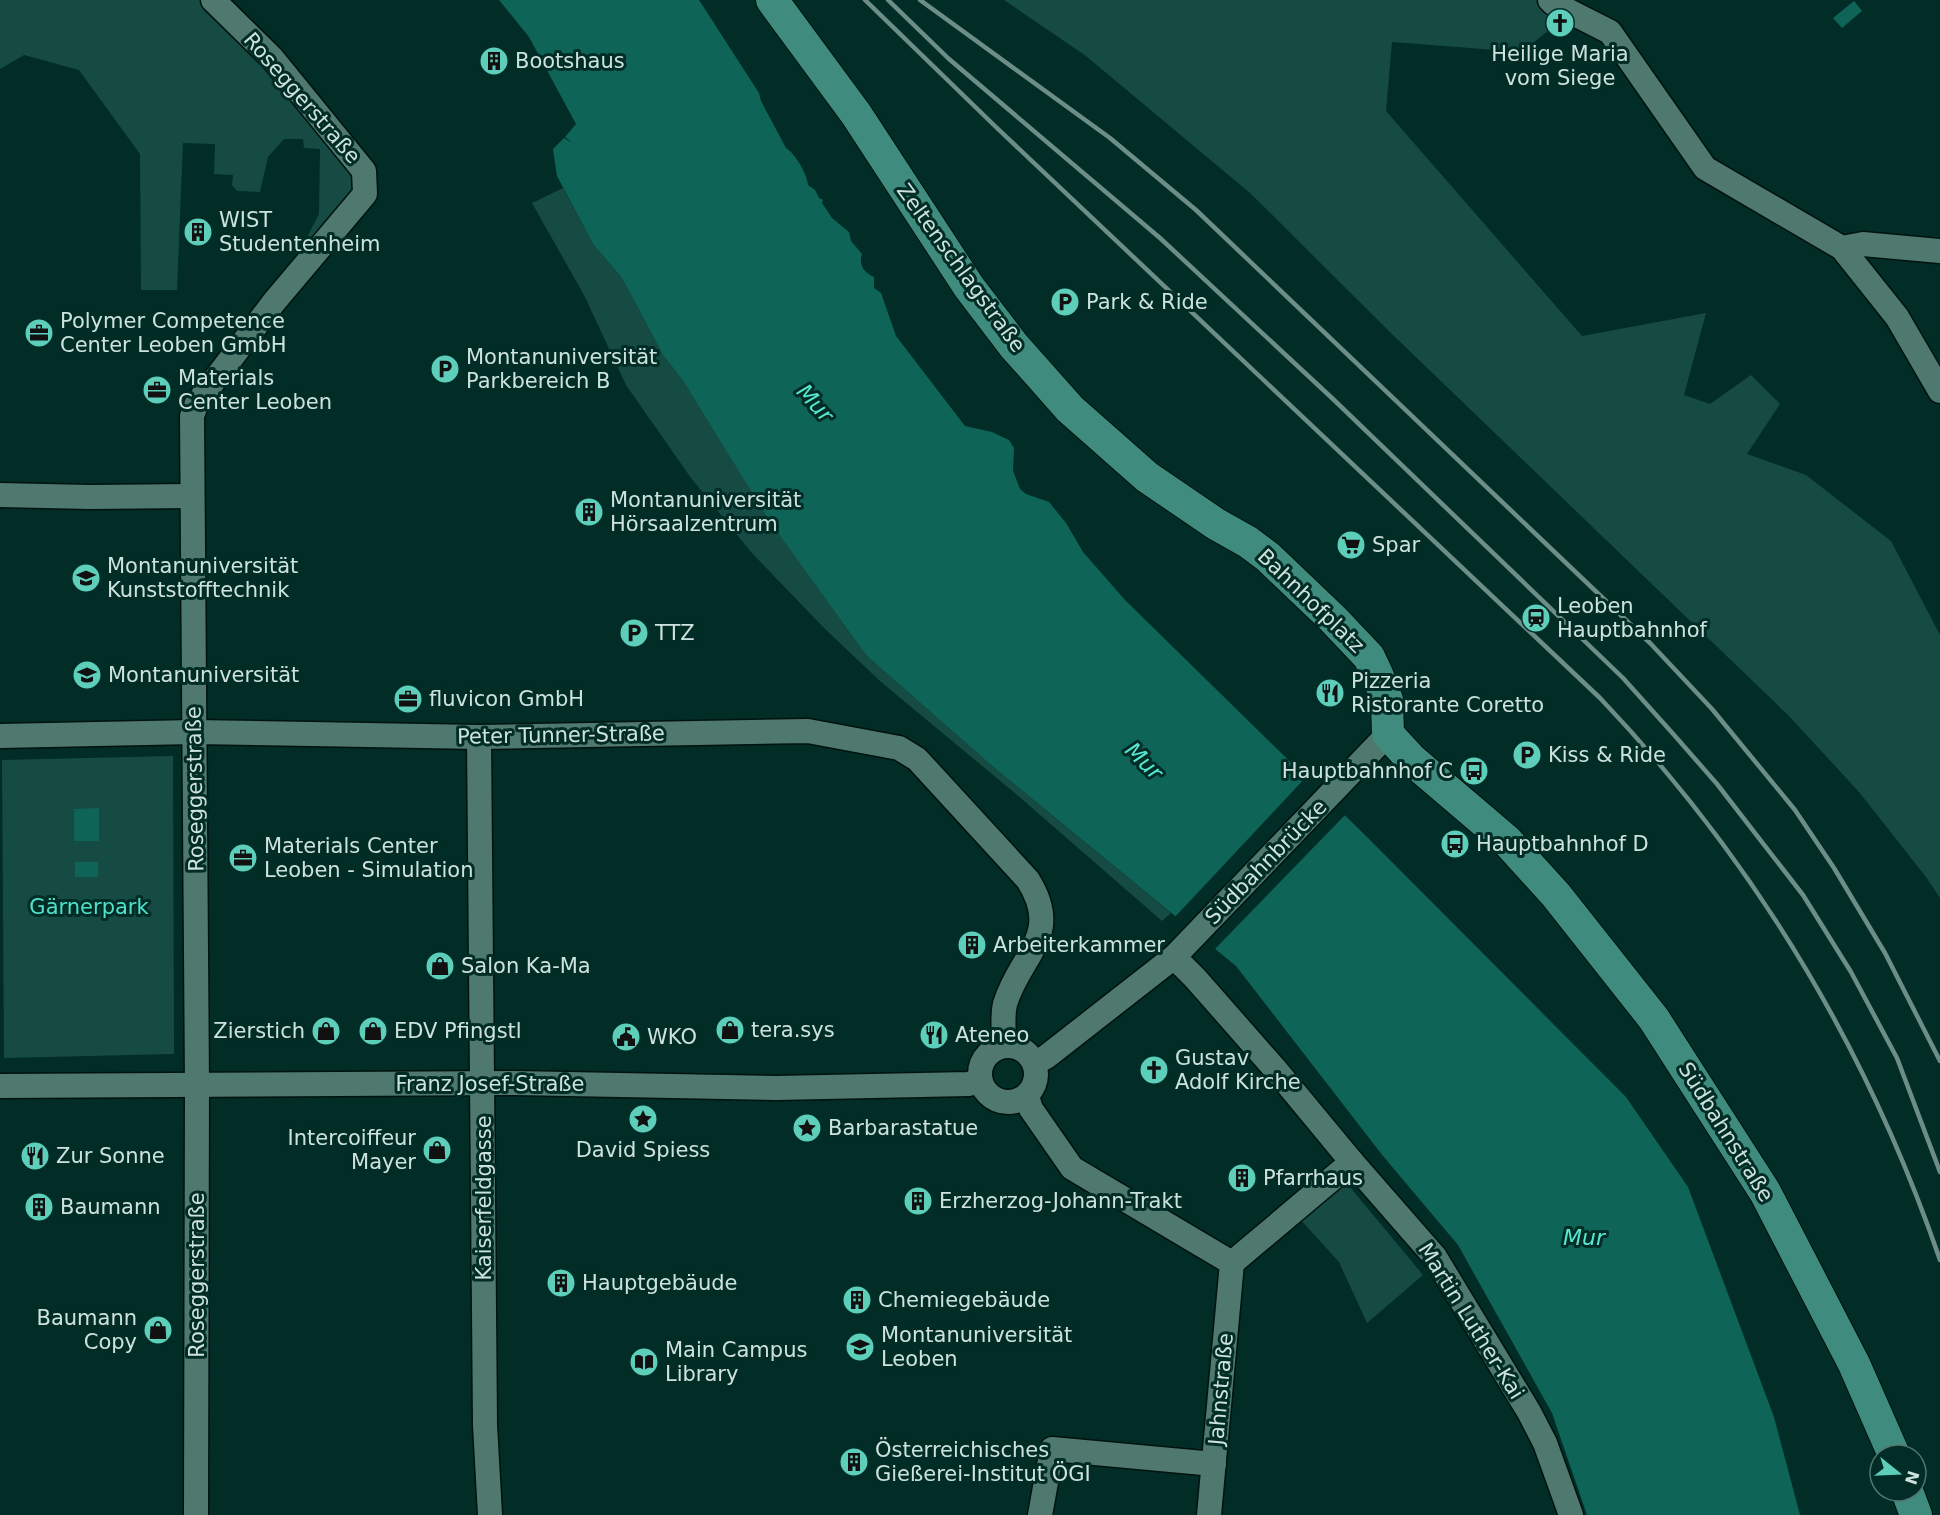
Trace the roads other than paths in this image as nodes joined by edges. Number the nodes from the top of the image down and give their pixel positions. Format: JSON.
{"nodes":[{"id":1,"x":213,"y":0,"type":"edge"},
{"id":2,"x":772,"y":0,"type":"edge"},
{"id":3,"x":1550,"y":0,"type":"edge"},
{"id":4,"x":1842,"y":248,"type":"junction"},
{"id":5,"x":1940,"y":251,"type":"edge"},
{"id":6,"x":1940,"y":391,"type":"edge"},
{"id":7,"x":0,"y":495,"type":"edge"},
{"id":8,"x":191,"y":496,"type":"junction"},
{"id":9,"x":1216,"y":524,"type":"joint"},
{"id":10,"x":194,"y":732,"type":"junction"},
{"id":11,"x":1388,"y":734,"type":"junction"},
{"id":12,"x":0,"y":736,"type":"edge"},
{"id":13,"x":479,"y":737,"type":"junction"},
{"id":14,"x":1181,"y":950,"type":"junction"},
{"id":15,"x":1004,"y":1045,"type":"junction"},
{"id":16,"x":1035,"y":1063,"type":"junction"},
{"id":17,"x":980,"y":1080,"type":"junction"},
{"id":18,"x":483,"y":1083,"type":"junction"},
{"id":19,"x":197,"y":1084,"type":"junction"},
{"id":20,"x":0,"y":1086,"type":"edge"},
{"id":21,"x":1027,"y":1096,"type":"junction"},
{"id":22,"x":1352,"y":1162,"type":"junction"},
{"id":23,"x":1232,"y":1263,"type":"junction"},
{"id":24,"x":1889,"y":1443,"type":"edge"},
{"id":25,"x":1214,"y":1464,"type":"junction"},
{"id":26,"x":196,"y":1515,"type":"edge"},
{"id":27,"x":490,"y":1515,"type":"edge"},
{"id":28,"x":1040,"y":1515,"type":"edge"},
{"id":29,"x":1209,"y":1515,"type":"edge"},
{"id":30,"x":1571,"y":1515,"type":"edge"}],
"edges":[{"from":1,"to":8,"type":"street","name":"Roseggerstraße"},
{"from":2,"to":9,"type":"main road","name":"Zeltenschlagstraße"},
{"from":3,"to":4,"type":"street"},
{"from":4,"to":5,"type":"street"},
{"from":4,"to":6,"type":"street"},
{"from":7,"to":8,"type":"street"},
{"from":8,"to":10,"type":"street","name":"Roseggerstraße"},
{"from":9,"to":11,"type":"main road","name":"Bahnhofplatz"},
{"from":10,"to":12,"type":"street","name":"Peter Tunner-Straße"},
{"from":10,"to":13,"type":"street","name":"Peter Tunner-Straße"},
{"from":10,"to":19,"type":"street","name":"Roseggerstraße"},
{"from":11,"to":14,"type":"street","name":"Südbahnbrücke"},
{"from":11,"to":24,"type":"main road","name":"Südbahnstraße"},
{"from":13,"to":15,"type":"street","name":"Peter Tunner-Straße"},
{"from":13,"to":18,"type":"street","name":"Kaiserfeldgasse"},
{"from":14,"to":16,"type":"street","name":"Südbahnbrücke"},
{"from":14,"to":22,"type":"street","name":"Martin Luther-Kai"},
{"from":15,"to":16,"type":"street"},
{"from":15,"to":17,"type":"street"},
{"from":16,"to":21,"type":"street"},
{"from":17,"to":18,"type":"street","name":"Franz Josef-Straße"},
{"from":17,"to":21,"type":"street"},
{"from":18,"to":19,"type":"street","name":"Franz Josef-Straße"},
{"from":18,"to":27,"type":"street","name":"Kaiserfeldgasse"},
{"from":19,"to":20,"type":"street","name":"Franz Josef-Straße"},
{"from":19,"to":26,"type":"street","name":"Roseggerstraße"},
{"from":21,"to":23,"type":"street"},
{"from":22,"to":23,"type":"street"},
{"from":22,"to":30,"type":"street","name":"Martin Luther-Kai"},
{"from":23,"to":25,"type":"street","name":"Jahnstraße"},
{"from":25,"to":28,"type":"street"},
{"from":25,"to":29,"type":"street","name":"Jahnstraße"}]}
